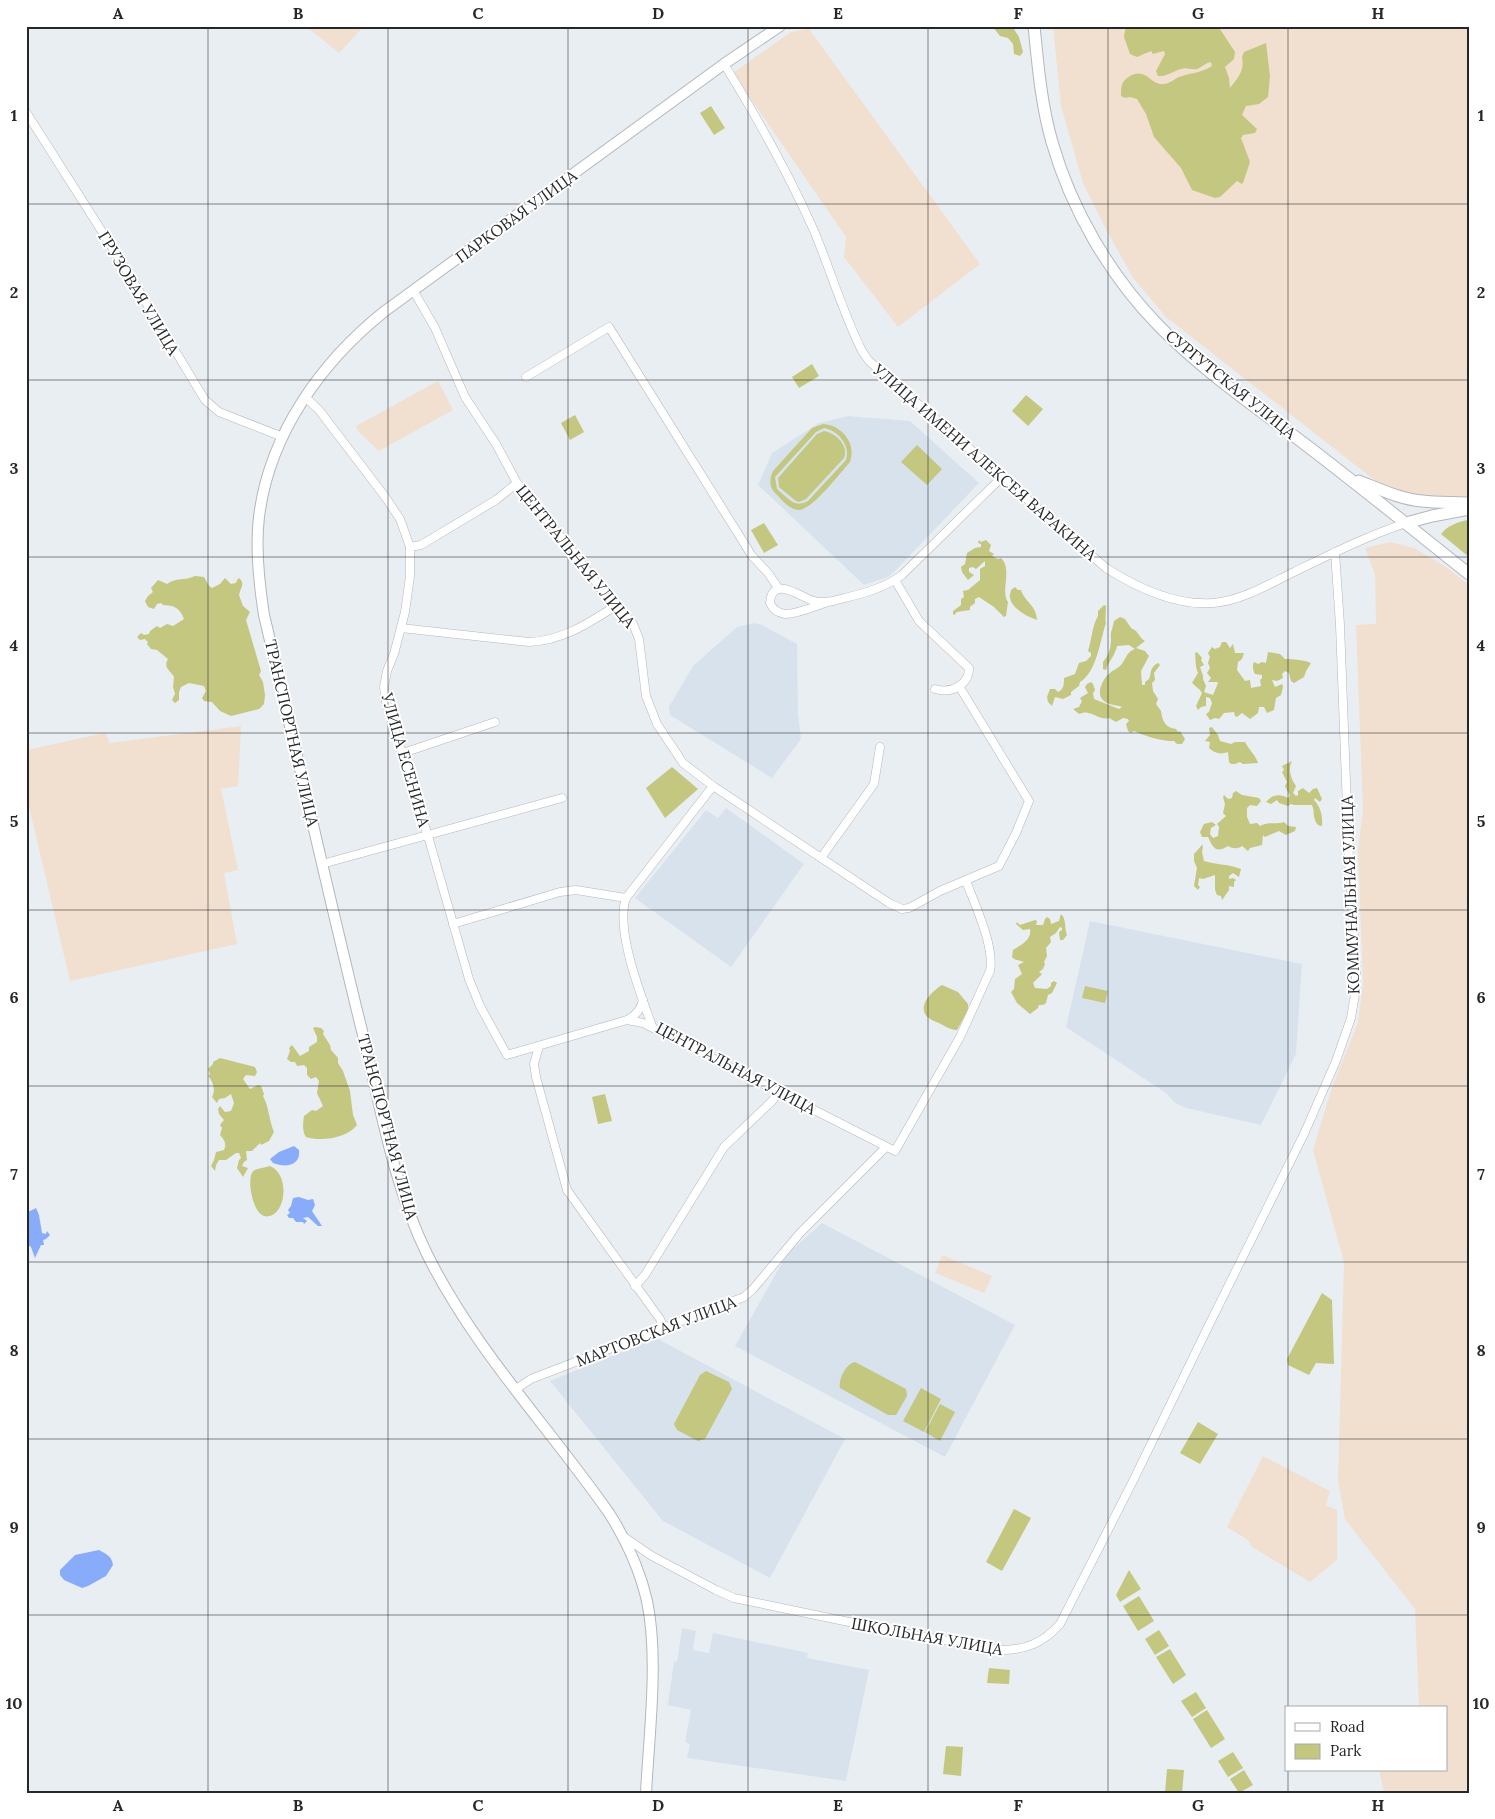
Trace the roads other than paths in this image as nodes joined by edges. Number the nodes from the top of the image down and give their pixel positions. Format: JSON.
{"nodes":[{"id":1,"x":780,"y":26,"type":"edge"},
{"id":2,"x":1034,"y":26,"type":"edge"},
{"id":3,"x":724,"y":64,"type":"junction"},
{"id":4,"x":26,"y":112,"type":"edge"},
{"id":5,"x":413,"y":290,"type":"junction"},
{"id":6,"x":526,"y":377,"type":"dead end"},
{"id":7,"x":305,"y":397,"type":"junction"},
{"id":8,"x":283,"y":437,"type":"junction"},
{"id":9,"x":1003,"y":476,"type":"junction"},
{"id":10,"x":1347,"y":477,"type":"junction"},
{"id":11,"x":517,"y":483,"type":"junction"},
{"id":12,"x":1469,"y":503,"type":"edge"},
{"id":13,"x":1469,"y":509,"type":"edge"},
{"id":14,"x":1406,"y":523,"type":"junction"},
{"id":15,"x":410,"y":547,"type":"junction"},
{"id":16,"x":1335,"y":552,"type":"junction"},
{"id":17,"x":1469,"y":574,"type":"edge"},
{"id":18,"x":895,"y":580,"type":"junction"},
{"id":19,"x":779,"y":589,"type":"junction"},
{"id":20,"x":834,"y":601,"type":"junction"},
{"id":21,"x":617,"y":605,"type":"junction"},
{"id":22,"x":401,"y":628,"type":"junction"},
{"id":23,"x":959,"y":686,"type":"junction"},
{"id":24,"x":935,"y":689,"type":"dead end"},
{"id":25,"x":495,"y":722,"type":"dead end"},
{"id":26,"x":880,"y":747,"type":"dead end"},
{"id":27,"x":403,"y":753,"type":"junction"},
{"id":28,"x":713,"y":786,"type":"junction"},
{"id":29,"x":562,"y":798,"type":"dead end"},
{"id":30,"x":428,"y":836,"type":"junction"},
{"id":31,"x":821,"y":858,"type":"junction"},
{"id":32,"x":322,"y":864,"type":"junction"},
{"id":33,"x":966,"y":881,"type":"junction"},
{"id":34,"x":626,"y":898,"type":"junction"},
{"id":35,"x":453,"y":924,"type":"junction"},
{"id":36,"x":643,"y":1000,"type":"junction"},
{"id":37,"x":627,"y":1020,"type":"junction"},
{"id":38,"x":652,"y":1026,"type":"junction"},
{"id":39,"x":539,"y":1046,"type":"junction"},
{"id":40,"x":779,"y":1092,"type":"junction"},
{"id":41,"x":886,"y":1147,"type":"junction"},
{"id":42,"x":634,"y":1286,"type":"junction"},
{"id":43,"x":1208,"y":1327,"type":"joint"},
{"id":44,"x":664,"y":1328,"type":"junction"},
{"id":45,"x":516,"y":1389,"type":"junction"},
{"id":46,"x":622,"y":1535,"type":"junction"},
{"id":47,"x":652,"y":1556,"type":"junction"},
{"id":48,"x":638,"y":1572,"type":"junction"},
{"id":49,"x":646,"y":1793,"type":"edge"}],
"edges":[{"from":1,"to":3,"type":"street","name":"ПАРКОВАЯ УЛИЦА"},
{"from":2,"to":10,"type":"main road","name":"СУРГУТСКАЯ УЛИЦА"},
{"from":3,"to":5,"type":"street","name":"ПАРКОВАЯ УЛИЦА"},
{"from":3,"to":9,"type":"street","name":"УЛИЦА ИМЕНИ АЛЕКСЕЯ ВАРАКИНА"},
{"from":4,"to":8,"type":"street","name":"ГРУЗОВАЯ УЛИЦА"},
{"from":5,"to":7,"type":"street","name":"ПАРКОВАЯ УЛИЦА"},
{"from":5,"to":11,"type":"street","name":"ЦЕНТРАЛЬНАЯ УЛИЦА"},
{"from":6,"to":19,"type":"street"},
{"from":7,"to":8,"type":"street","name":"ПАРКОВАЯ УЛИЦА"},
{"from":7,"to":15,"type":"street","name":"УЛИЦА ЕСЕНИНА"},
{"from":8,"to":32,"type":"street","name":"ТРАНСПОРТНАЯ УЛИЦА"},
{"from":9,"to":16,"type":"street","name":"УЛИЦА ИМЕНИ АЛЕКСЕЯ ВАРАКИНА"},
{"from":9,"to":18,"type":"street"},
{"from":10,"to":12,"type":"main road"},
{"from":10,"to":14,"type":"main road","name":"СУРГУТСКАЯ УЛИЦА"},
{"from":11,"to":15,"type":"street"},
{"from":11,"to":21,"type":"street","name":"ЦЕНТРАЛЬНАЯ УЛИЦА"},
{"from":13,"to":14,"type":"main road"},
{"from":14,"to":16,"type":"street","name":"УЛИЦА ИМЕНИ АЛЕКСЕЯ ВАРАКИНА"},
{"from":14,"to":17,"type":"main road","name":"СУРГУТСКАЯ УЛИЦА"},
{"from":15,"to":22,"type":"street","name":"УЛИЦА ЕСЕНИНА"},
{"from":16,"to":43,"type":"street","name":"КОММУНАЛЬНАЯ УЛИЦА"},
{"from":18,"to":20,"type":"street"},
{"from":18,"to":23,"type":"street"},
{"from":19,"to":20,"type":"street"},
{"from":19,"to":20,"type":"street"},
{"from":21,"to":22,"type":"street"},
{"from":21,"to":28,"type":"street","name":"ЦЕНТРАЛЬНАЯ УЛИЦА"},
{"from":22,"to":27,"type":"street","name":"УЛИЦА ЕСЕНИНА"},
{"from":23,"to":24,"type":"street"},
{"from":23,"to":33,"type":"street"},
{"from":25,"to":27,"type":"street"},
{"from":26,"to":31,"type":"street"},
{"from":27,"to":30,"type":"street","name":"УЛИЦА ЕСЕНИНА"},
{"from":28,"to":31,"type":"street","name":"ЦЕНТРАЛЬНАЯ УЛИЦА"},
{"from":28,"to":34,"type":"street"},
{"from":29,"to":30,"type":"street"},
{"from":30,"to":32,"type":"street"},
{"from":30,"to":35,"type":"street","name":"УЛИЦА ЕСЕНИНА"},
{"from":31,"to":33,"type":"street","name":"ЦЕНТРАЛЬНАЯ УЛИЦА"},
{"from":32,"to":45,"type":"street","name":"ТРАНСПОРТНАЯ УЛИЦА"},
{"from":33,"to":41,"type":"street"},
{"from":34,"to":35,"type":"street"},
{"from":34,"to":36,"type":"street","name":"ЦЕНТРАЛЬНАЯ УЛИЦА"},
{"from":35,"to":39,"type":"street","name":"УЛИЦА ЕСЕНИНА"},
{"from":36,"to":37,"type":"street"},
{"from":36,"to":38,"type":"street","name":"ЦЕНТРАЛЬНАЯ УЛИЦА"},
{"from":37,"to":38,"type":"street"},
{"from":37,"to":39,"type":"street"},
{"from":38,"to":40,"type":"street","name":"ЦЕНТРАЛЬНАЯ УЛИЦА"},
{"from":39,"to":42,"type":"street"},
{"from":40,"to":41,"type":"street","name":"ЦЕНТРАЛЬНАЯ УЛИЦА"},
{"from":40,"to":42,"type":"street"},
{"from":41,"to":44,"type":"street","name":"МАРТОВСКАЯ УЛИЦА"},
{"from":42,"to":44,"type":"street"},
{"from":43,"to":47,"type":"street","name":"ШКОЛЬНАЯ УЛИЦА"},
{"from":44,"to":45,"type":"street","name":"МАРТОВСКАЯ УЛИЦА"},
{"from":45,"to":46,"type":"street","name":"ТРАНСПОРТНАЯ УЛИЦА"},
{"from":46,"to":47,"type":"street","name":"ШКОЛЬНАЯ УЛИЦА"},
{"from":46,"to":48,"type":"street","name":"ТРАНСПОРТНАЯ УЛИЦА"},
{"from":47,"to":48,"type":"street"},
{"from":48,"to":49,"type":"street","name":"ТРАНСПОРТНАЯ УЛИЦА"}]}
